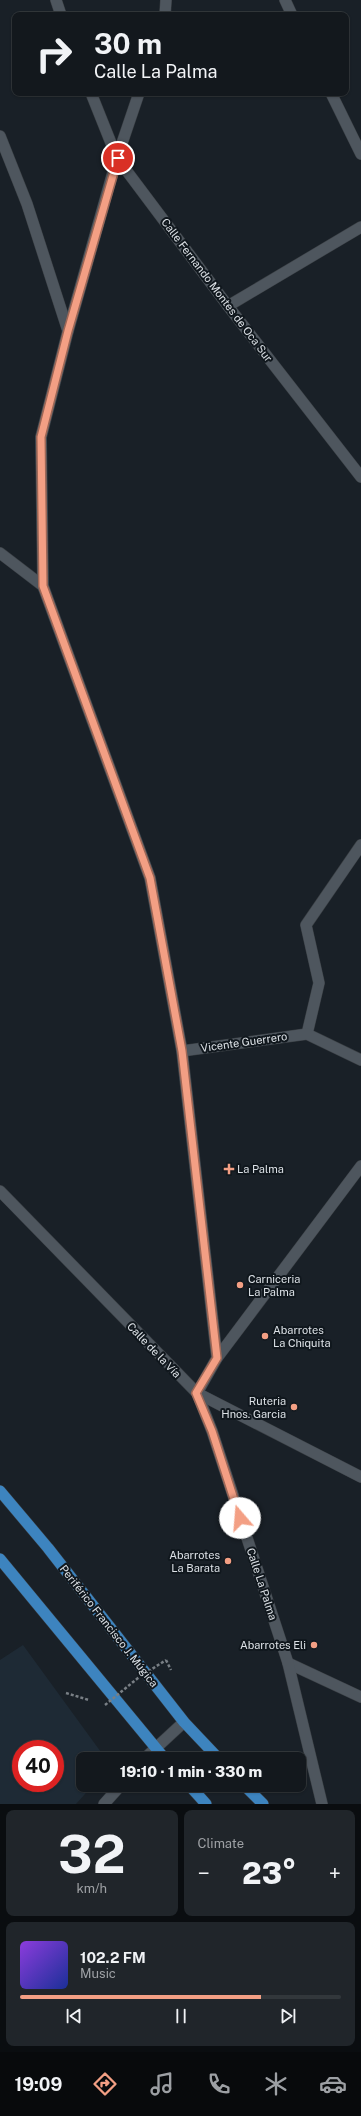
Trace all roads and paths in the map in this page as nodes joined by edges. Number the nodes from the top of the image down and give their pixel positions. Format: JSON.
{"nodes":[{"id":1,"x":56,"y":0,"type":"edge"},
{"id":2,"x":166,"y":0,"type":"edge"},
{"id":3,"x":285,"y":0,"type":"edge"},
{"id":4,"x":60,"y":12,"type":"edge"},
{"id":5,"x":165,"y":12,"type":"edge"},
{"id":6,"x":291,"y":12,"type":"edge"},
{"id":7,"x":91,"y":96,"type":"edge"},
{"id":8,"x":138,"y":96,"type":"edge"},
{"id":9,"x":332,"y":96,"type":"edge"},
{"id":10,"x":0,"y":136,"type":"edge"},
{"id":11,"x":361,"y":154,"type":"edge"},
{"id":12,"x":118,"y":158,"type":"junction"},
{"id":13,"x":361,"y":227,"type":"edge"},
{"id":14,"x":228,"y":306,"type":"junction"},
{"id":15,"x":68,"y":331,"type":"junction"},
{"id":16,"x":361,"y":477,"type":"edge"},
{"id":17,"x":0,"y":553,"type":"edge"},
{"id":18,"x":43,"y":586,"type":"junction"},
{"id":19,"x":361,"y":845,"type":"edge"},
{"id":20,"x":307,"y":1034,"type":"junction"},
{"id":21,"x":182,"y":1051,"type":"junction"},
{"id":22,"x":361,"y":1060,"type":"edge"},
{"id":23,"x":361,"y":1166,"type":"edge"},
{"id":24,"x":0,"y":1191,"type":"edge"},
{"id":25,"x":217,"y":1358,"type":"junction"},
{"id":26,"x":196,"y":1393,"type":"junction"},
{"id":27,"x":361,"y":1477,"type":"edge"},
{"id":28,"x":0,"y":1491,"type":"edge"},
{"id":29,"x":0,"y":1559,"type":"edge"},
{"id":30,"x":166,"y":1660,"type":"dead end"},
{"id":31,"x":288,"y":1663,"type":"junction"},
{"id":32,"x":66,"y":1693,"type":"dead end"},
{"id":33,"x":361,"y":1697,"type":"edge"},
{"id":34,"x":92,"y":1701,"type":"dead end"},
{"id":35,"x":99,"y":1703,"type":"dead end"},
{"id":36,"x":184,"y":1722,"type":"junction"},
{"id":37,"x":155,"y":1747,"type":"junction"},
{"id":38,"x":150,"y":1752,"type":"edge"},
{"id":39,"x":159,"y":1752,"type":"edge"},
{"id":40,"x":212,"y":1752,"type":"edge"},
{"id":41,"x":115,"y":1792,"type":"edge"},
{"id":42,"x":195,"y":1792,"type":"edge"},
{"id":43,"x":251,"y":1792,"type":"edge"},
{"id":44,"x":104,"y":1804,"type":"edge"},
{"id":45,"x":206,"y":1804,"type":"edge"},
{"id":46,"x":262,"y":1804,"type":"edge"},
{"id":47,"x":322,"y":1804,"type":"edge"}],
"edges":[{"from":1,"to":4,"type":"street"},
{"from":2,"to":5,"type":"street"},
{"from":3,"to":6,"type":"street"},
{"from":7,"to":12,"type":"street","name":"Calle Fernando Montes de Oca Sur"},
{"from":8,"to":12,"type":"street"},
{"from":9,"to":11,"type":"street"},
{"from":10,"to":15,"type":"street"},
{"from":12,"to":14,"type":"street","name":"Calle Fernando Montes de Oca Sur"},
{"from":12,"to":15,"type":"street"},
{"from":13,"to":14,"type":"street"},
{"from":14,"to":16,"type":"street","name":"Calle Fernando Montes de Oca Sur"},
{"from":15,"to":18,"type":"street"},
{"from":17,"to":18,"type":"street"},
{"from":18,"to":21,"type":"street"},
{"from":19,"to":20,"type":"street"},
{"from":20,"to":21,"type":"street","name":"Vicente Guerrero"},
{"from":20,"to":22,"type":"street"},
{"from":21,"to":25,"type":"street"},
{"from":23,"to":25,"type":"street"},
{"from":24,"to":26,"type":"street","name":"Calle de la Vía"},
{"from":25,"to":26,"type":"street"},
{"from":26,"to":27,"type":"street","name":"Calle de la Vía"},
{"from":26,"to":31,"type":"street","name":"Calle La Palma"},
{"from":28,"to":36,"type":"main road","name":"Periférico Francisco J. Múgica"},
{"from":29,"to":37,"type":"main road"},
{"from":30,"to":35,"type":"path","bridge":true},
{"from":31,"to":33,"type":"street"},
{"from":31,"to":47,"type":"street","name":"Calle La Palma"},
{"from":32,"to":34,"type":"path"},
{"from":36,"to":37,"type":"street"},
{"from":36,"to":40,"type":"main road","name":"Periférico Francisco J. Múgica"},
{"from":37,"to":38,"type":"street"},
{"from":37,"to":39,"type":"main road"},
{"from":41,"to":44,"type":"street"},
{"from":42,"to":45,"type":"main road"},
{"from":43,"to":46,"type":"main road"}]}
